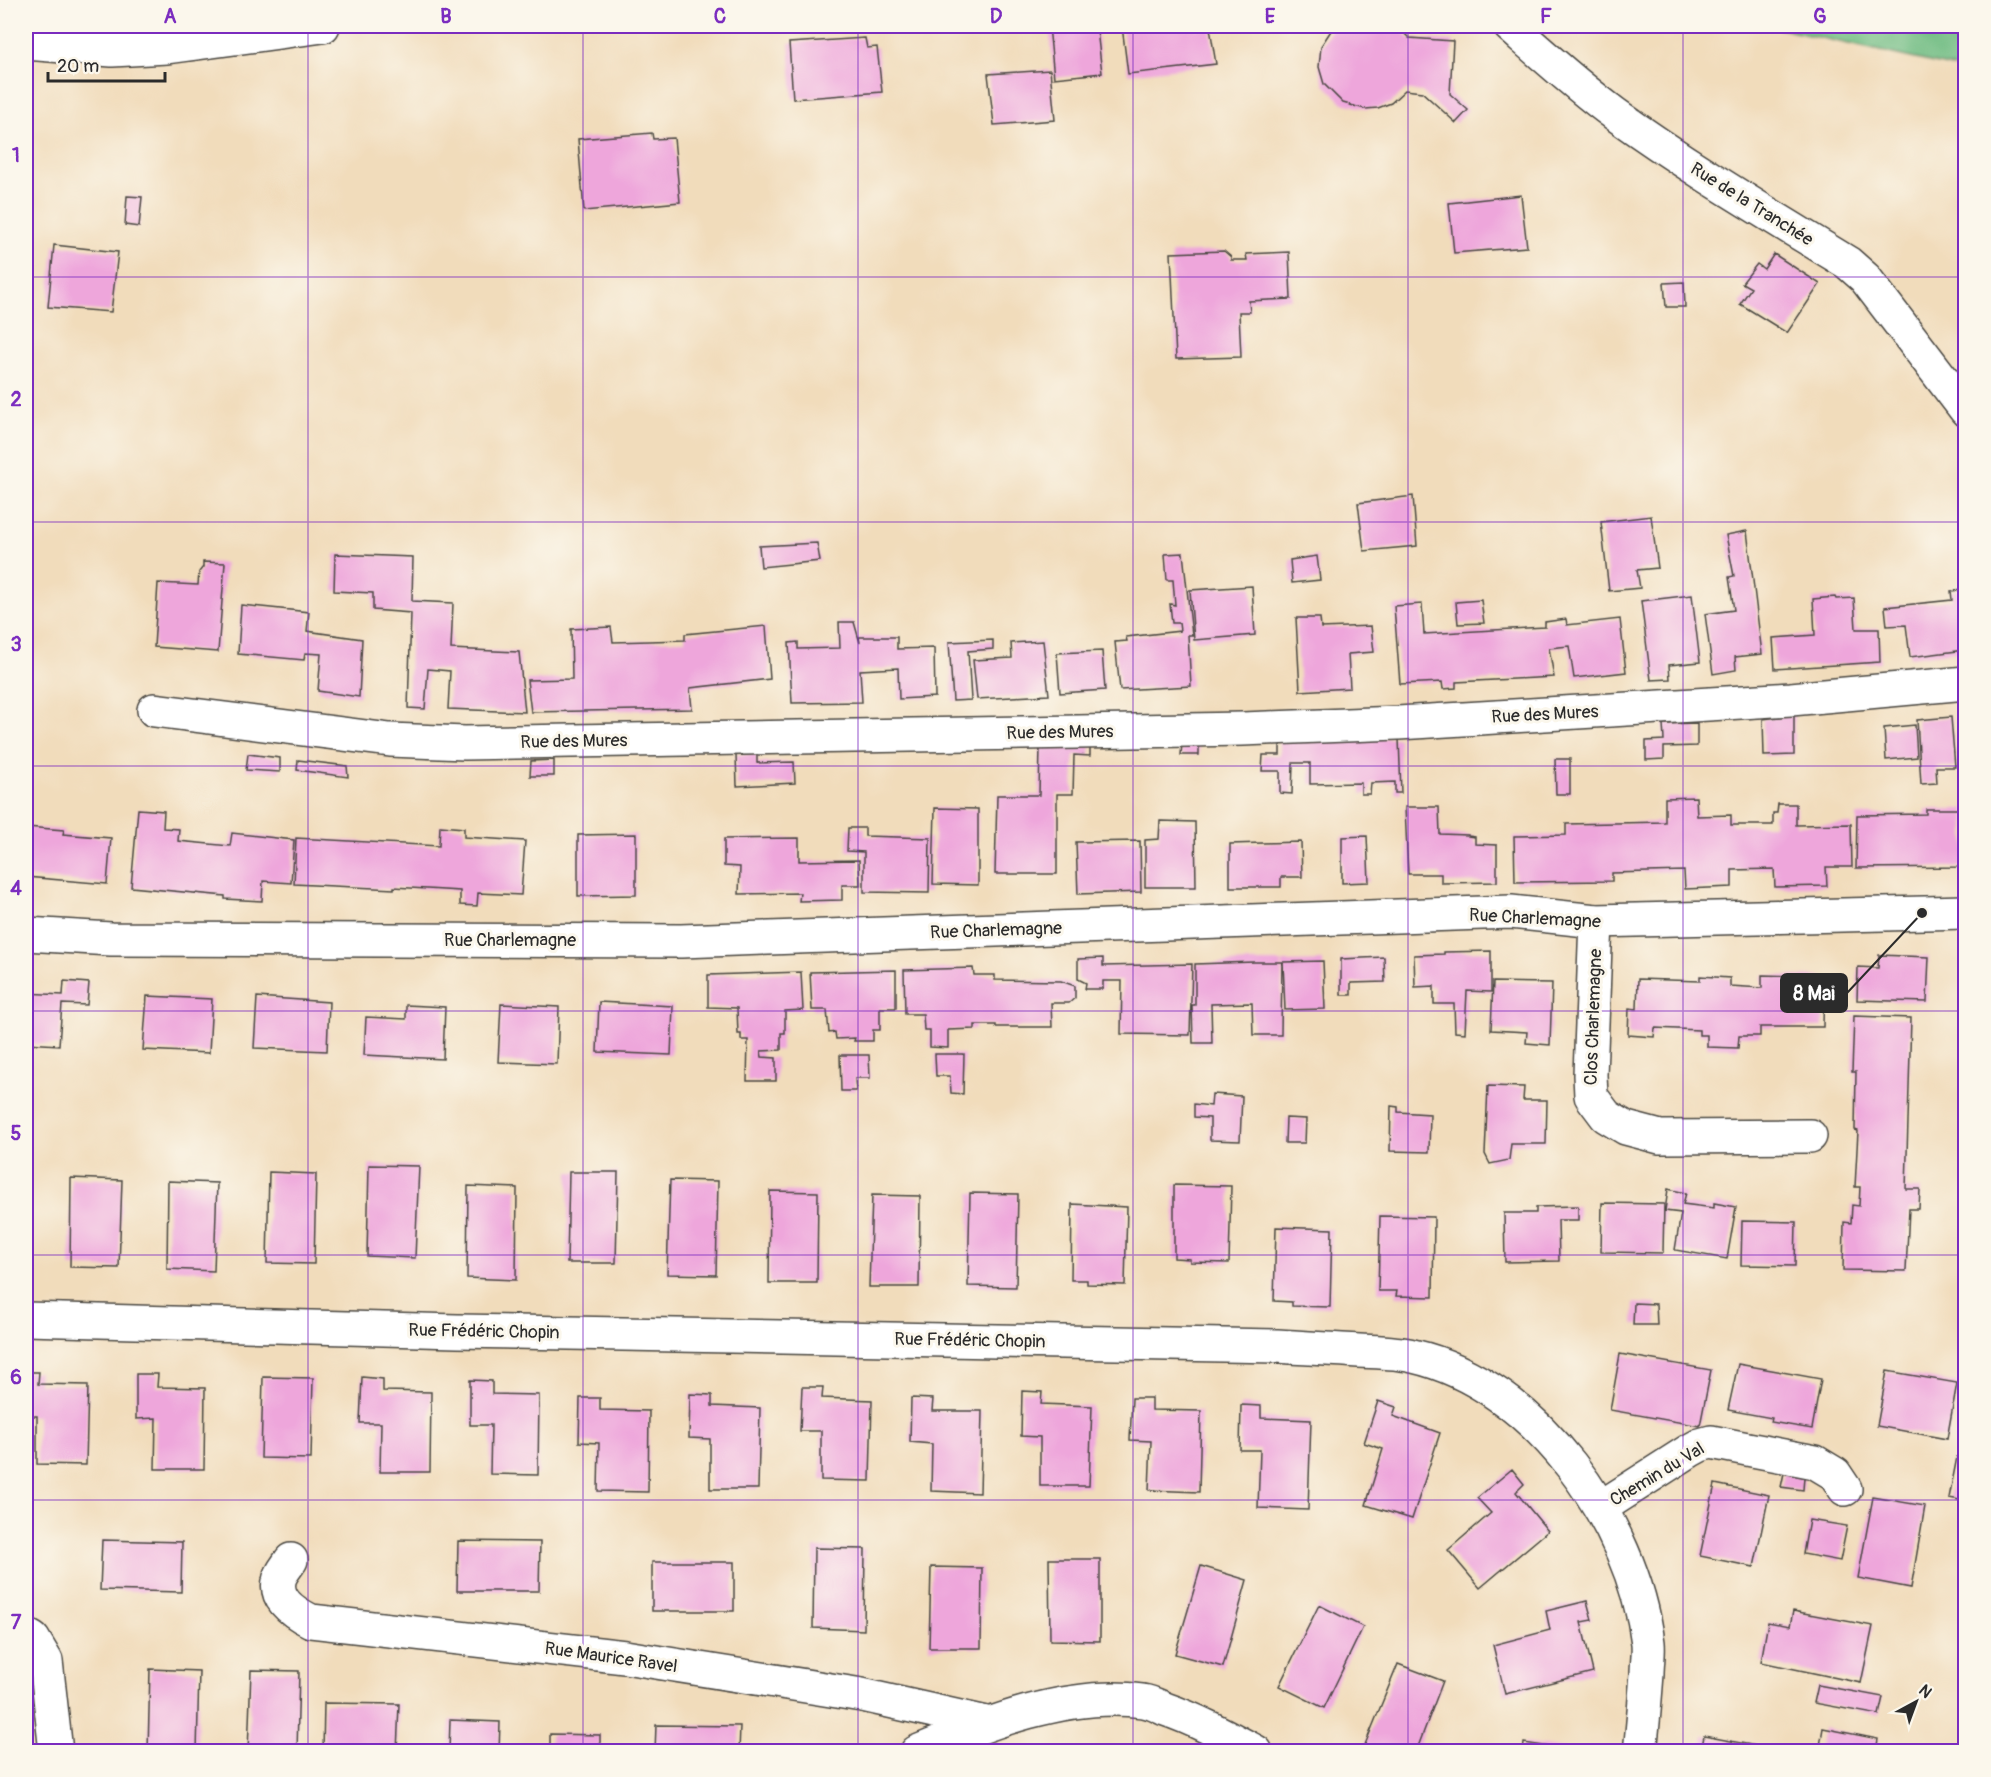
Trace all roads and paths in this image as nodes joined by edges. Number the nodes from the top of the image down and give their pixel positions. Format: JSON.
{"nodes":[{"id":1,"x":323,"y":26,"type":"edge"},
{"id":2,"x":1510,"y":26,"type":"edge"},
{"id":3,"x":26,"y":44,"type":"edge"},
{"id":4,"x":1965,"y":410,"type":"edge"},
{"id":5,"x":1965,"y":683,"type":"edge"},
{"id":6,"x":154,"y":710,"type":"dead end"},
{"id":7,"x":1965,"y":912,"type":"edge"},
{"id":8,"x":1596,"y":921,"type":"junction"},
{"id":9,"x":26,"y":934,"type":"edge"},
{"id":10,"x":1810,"y":1136,"type":"dead end"},
{"id":11,"x":26,"y":1319,"type":"edge"},
{"id":12,"x":1845,"y":1489,"type":"dead end"},
{"id":13,"x":1600,"y":1508,"type":"junction"},
{"id":14,"x":291,"y":1560,"type":"dead end"},
{"id":15,"x":26,"y":1635,"type":"edge"},
{"id":16,"x":987,"y":1723,"type":"junction"},
{"id":17,"x":56,"y":1752,"type":"edge"},
{"id":18,"x":917,"y":1752,"type":"edge"},
{"id":19,"x":1256,"y":1752,"type":"edge"},
{"id":20,"x":1640,"y":1752,"type":"edge"}],
"edges":[{"from":1,"to":3,"type":"street"},
{"from":2,"to":4,"type":"street","name":"Rue de la Tranchée"},
{"from":5,"to":6,"type":"street","name":"Rue des Mures"},
{"from":7,"to":8,"type":"street","name":"Rue Charlemagne"},
{"from":8,"to":9,"type":"street","name":"Rue Charlemagne"},
{"from":8,"to":10,"type":"street","name":"Clos Charlemagne"},
{"from":11,"to":13,"type":"street","name":"Rue Frédéric Chopin"},
{"from":12,"to":13,"type":"street","name":"Chemin du Val"},
{"from":13,"to":20,"type":"street","name":"Rue Frédéric Chopin"},
{"from":14,"to":16,"type":"street","name":"Rue Maurice Ravel"},
{"from":15,"to":17,"type":"street"},
{"from":16,"to":18,"type":"street"},
{"from":16,"to":19,"type":"street"}]}
